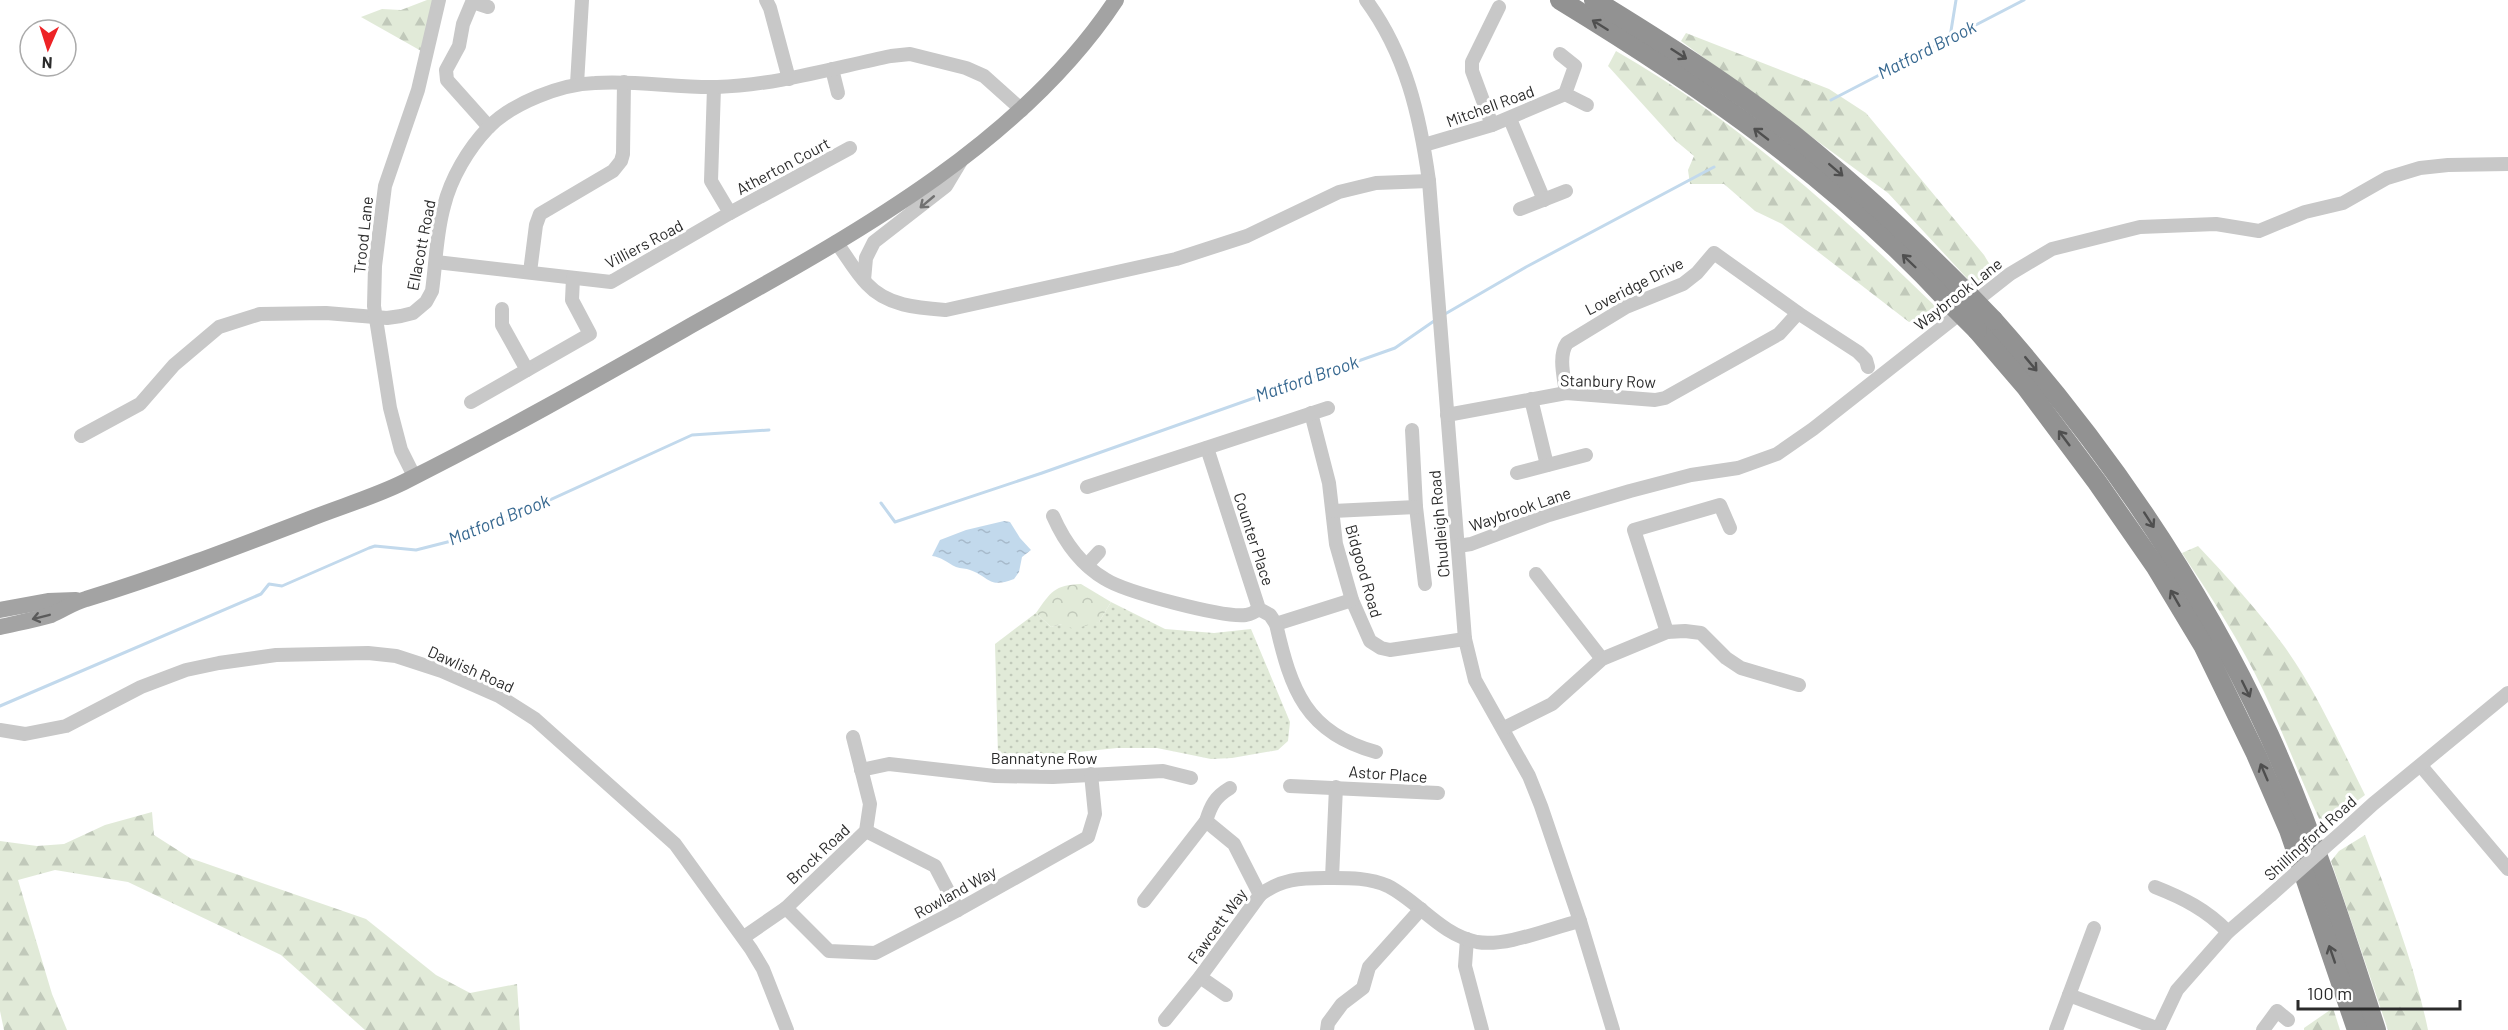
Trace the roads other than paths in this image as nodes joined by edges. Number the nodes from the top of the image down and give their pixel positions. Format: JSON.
{"nodes":[{"id":1,"x":439,"y":0,"type":"edge"},
{"id":2,"x":582,"y":0,"type":"edge"},
{"id":3,"x":766,"y":0,"type":"edge"},
{"id":4,"x":1116,"y":0,"type":"edge"},
{"id":5,"x":1366,"y":0,"type":"edge"},
{"id":6,"x":1560,"y":0,"type":"edge"},
{"id":7,"x":1594,"y":0,"type":"edge"},
{"id":8,"x":473,"y":1,"type":"edge"},
{"id":9,"x":488,"y":7,"type":"dead end"},
{"id":10,"x":1499,"y":7,"type":"dead end"},
{"id":11,"x":1560,"y":54,"type":"dead end"},
{"id":12,"x":832,"y":69,"type":"junction"},
{"id":13,"x":789,"y":79,"type":"junction"},
{"id":14,"x":624,"y":82,"type":"junction"},
{"id":15,"x":577,"y":84,"type":"junction"},
{"id":16,"x":714,"y":87,"type":"junction"},
{"id":17,"x":838,"y":93,"type":"dead end"},
{"id":18,"x":1565,"y":94,"type":"junction"},
{"id":19,"x":1587,"y":105,"type":"dead end"},
{"id":20,"x":1022,"y":110,"type":"junction"},
{"id":21,"x":1510,"y":119,"type":"junction"},
{"id":22,"x":1492,"y":125,"type":"junction"},
{"id":23,"x":489,"y":127,"type":"junction"},
{"id":24,"x":1424,"y":145,"type":"junction"},
{"id":25,"x":850,"y":148,"type":"dead end"},
{"id":26,"x":964,"y":157,"type":"junction"},
{"id":27,"x":2508,"y":164,"type":"edge"},
{"id":28,"x":1429,"y":182,"type":"junction"},
{"id":29,"x":1566,"y":192,"type":"dead end"},
{"id":30,"x":1544,"y":200,"type":"junction"},
{"id":31,"x":1520,"y":209,"type":"dead end"},
{"id":32,"x":730,"y":213,"type":"junction"},
{"id":33,"x":836,"y":242,"type":"junction"},
{"id":34,"x":436,"y":262,"type":"junction"},
{"id":35,"x":530,"y":272,"type":"junction"},
{"id":36,"x":573,"y":278,"type":"junction"},
{"id":37,"x":864,"y":281,"type":"junction"},
{"id":38,"x":1957,"y":296,"type":"junction"},
{"id":39,"x":502,"y":309,"type":"dead end"},
{"id":40,"x":1798,"y":313,"type":"junction"},
{"id":41,"x":376,"y":318,"type":"junction"},
{"id":42,"x":1985,"y":325,"type":"junction"},
{"id":43,"x":1868,"y":368,"type":"dead end"},
{"id":44,"x":527,"y":370,"type":"junction"},
{"id":45,"x":1566,"y":393,"type":"junction"},
{"id":46,"x":1531,"y":399,"type":"junction"},
{"id":47,"x":471,"y":402,"type":"dead end"},
{"id":48,"x":1328,"y":408,"type":"dead end"},
{"id":49,"x":1311,"y":413,"type":"junction"},
{"id":50,"x":1447,"y":415,"type":"junction"},
{"id":51,"x":1413,"y":430,"type":"dead end"},
{"id":52,"x":81,"y":436,"type":"dead end"},
{"id":53,"x":1207,"y":448,"type":"junction"},
{"id":54,"x":1586,"y":455,"type":"dead end"},
{"id":55,"x":1547,"y":465,"type":"junction"},
{"id":56,"x":1517,"y":473,"type":"dead end"},
{"id":57,"x":414,"y":476,"type":"junction"},
{"id":58,"x":1087,"y":487,"type":"dead end"},
{"id":59,"x":1416,"y":507,"type":"junction"},
{"id":60,"x":1333,"y":511,"type":"junction"},
{"id":61,"x":1053,"y":516,"type":"dead end"},
{"id":62,"x":1730,"y":528,"type":"dead end"},
{"id":63,"x":1458,"y":546,"type":"junction"},
{"id":64,"x":1099,"y":552,"type":"dead end"},
{"id":65,"x":1087,"y":565,"type":"junction"},
{"id":66,"x":1536,"y":574,"type":"dead end"},
{"id":67,"x":1425,"y":584,"type":"dead end"},
{"id":68,"x":81,"y":600,"type":"junction"},
{"id":69,"x":1352,"y":600,"type":"junction"},
{"id":70,"x":1259,"y":609,"type":"junction"},
{"id":71,"x":0,"y":610,"type":"edge"},
{"id":72,"x":1276,"y":624,"type":"junction"},
{"id":73,"x":0,"y":627,"type":"edge"},
{"id":74,"x":1667,"y":632,"type":"junction"},
{"id":75,"x":1465,"y":639,"type":"junction"},
{"id":76,"x":1602,"y":659,"type":"junction"},
{"id":77,"x":1799,"y":685,"type":"dead end"},
{"id":78,"x":2508,"y":693,"type":"edge"},
{"id":79,"x":1504,"y":729,"type":"junction"},
{"id":80,"x":0,"y":730,"type":"edge"},
{"id":81,"x":853,"y":737,"type":"dead end"},
{"id":82,"x":1376,"y":752,"type":"dead end"},
{"id":83,"x":2421,"y":766,"type":"junction"},
{"id":84,"x":861,"y":770,"type":"junction"},
{"id":85,"x":1091,"y":774,"type":"junction"},
{"id":86,"x":1191,"y":778,"type":"dead end"},
{"id":87,"x":1290,"y":786,"type":"dead end"},
{"id":88,"x":1336,"y":787,"type":"junction"},
{"id":89,"x":1230,"y":788,"type":"dead end"},
{"id":90,"x":1438,"y":793,"type":"dead end"},
{"id":91,"x":1206,"y":821,"type":"junction"},
{"id":92,"x":866,"y":831,"type":"junction"},
{"id":93,"x":2508,"y":869,"type":"edge"},
{"id":94,"x":1332,"y":878,"type":"junction"},
{"id":95,"x":2155,"y":887,"type":"dead end"},
{"id":96,"x":1260,"y":895,"type":"junction"},
{"id":97,"x":1143,"y":901,"type":"dead end"},
{"id":98,"x":786,"y":908,"type":"junction"},
{"id":99,"x":1421,"y":909,"type":"junction"},
{"id":100,"x":958,"y":910,"type":"junction"},
{"id":101,"x":1580,"y":921,"type":"junction"},
{"id":102,"x":2094,"y":928,"type":"dead end"},
{"id":103,"x":2228,"y":932,"type":"junction"},
{"id":104,"x":744,"y":937,"type":"junction"},
{"id":105,"x":1467,"y":939,"type":"junction"},
{"id":106,"x":1200,"y":977,"type":"junction"},
{"id":107,"x":1226,"y":995,"type":"dead end"},
{"id":108,"x":2069,"y":995,"type":"junction"},
{"id":109,"x":1165,"y":1020,"type":"dead end"},
{"id":110,"x":2288,"y":1020,"type":"dead end"},
{"id":111,"x":787,"y":1030,"type":"edge"},
{"id":112,"x":1327,"y":1030,"type":"edge"},
{"id":113,"x":1482,"y":1030,"type":"edge"},
{"id":114,"x":1613,"y":1030,"type":"edge"},
{"id":115,"x":2056,"y":1030,"type":"edge"},
{"id":116,"x":2159,"y":1030,"type":"edge"},
{"id":117,"x":2262,"y":1030,"type":"edge"},
{"id":118,"x":2357,"y":1030,"type":"edge"},
{"id":119,"x":2376,"y":1030,"type":"edge"}],
"edges":[{"from":1,"to":41,"type":"street","name":"Trood Lane"},
{"from":2,"to":15,"type":"street"},
{"from":3,"to":13,"type":"street"},
{"from":4,"to":20,"type":"main road"},
{"from":5,"to":24,"type":"street","name":"Chudleigh Road"},
{"from":38,"to":6,"type":"highway","one_way":true},
{"from":7,"to":38,"type":"highway","one_way":true},
{"from":8,"to":9,"type":"street"},
{"from":8,"to":23,"type":"street"},
{"from":10,"to":22,"type":"street"},
{"from":11,"to":18,"type":"street"},
{"from":12,"to":13,"type":"street","name":"Ellacott Road"},
{"from":12,"to":17,"type":"street"},
{"from":12,"to":20,"type":"street","name":"Ellacott Road"},
{"from":13,"to":16,"type":"street","name":"Ellacott Road"},
{"from":14,"to":15,"type":"street","name":"Ellacott Road"},
{"from":14,"to":16,"type":"street","name":"Ellacott Road"},
{"from":14,"to":35,"type":"street"},
{"from":15,"to":23,"type":"street","name":"Ellacott Road"},
{"from":16,"to":32,"type":"street"},
{"from":18,"to":19,"type":"street"},
{"from":18,"to":21,"type":"street","name":"Mitchell Road"},
{"from":20,"to":26,"type":"main road"},
{"from":21,"to":22,"type":"street","name":"Mitchell Road"},
{"from":21,"to":30,"type":"street"},
{"from":22,"to":24,"type":"street","name":"Mitchell Road"},
{"from":23,"to":34,"type":"street","name":"Ellacott Road"},
{"from":24,"to":28,"type":"street","name":"Chudleigh Road"},
{"from":25,"to":32,"type":"street","name":"Atherton Court"},
{"from":26,"to":33,"type":"main road"},
{"from":26,"to":37,"type":"street","one_way":true},
{"from":27,"to":63,"type":"street","name":"Waybrook Lane"},
{"from":28,"to":37,"type":"street"},
{"from":28,"to":50,"type":"street","name":"Chudleigh Road"},
{"from":29,"to":30,"type":"street"},
{"from":30,"to":31,"type":"street"},
{"from":32,"to":36,"type":"street","name":"Villiers Road"},
{"from":33,"to":37,"type":"street"},
{"from":33,"to":57,"type":"main road"},
{"from":34,"to":35,"type":"street","name":"Villiers Road"},
{"from":34,"to":41,"type":"street","name":"Ellacott Road"},
{"from":35,"to":36,"type":"street","name":"Villiers Road"},
{"from":36,"to":44,"type":"street"},
{"from":38,"to":42,"type":"highway","bridge":true},
{"from":39,"to":44,"type":"street"},
{"from":40,"to":43,"type":"street","name":"Loveridge Drive"},
{"from":40,"to":45,"type":"street","name":"Stanbury Row"},
{"from":40,"to":45,"type":"street","name":"Loveridge Drive"},
{"from":41,"to":52,"type":"street","name":"Ellacott Road"},
{"from":41,"to":57,"type":"street","name":"Trood Lane"},
{"from":118,"to":42,"type":"highway","one_way":true},
{"from":42,"to":119,"type":"highway","one_way":true},
{"from":44,"to":47,"type":"street"},
{"from":45,"to":46,"type":"street","name":"Stanbury Row"},
{"from":46,"to":50,"type":"street","name":"Stanbury Row"},
{"from":46,"to":55,"type":"street"},
{"from":48,"to":49,"type":"street"},
{"from":49,"to":53,"type":"street"},
{"from":49,"to":60,"type":"street","name":"Bidgood Road"},
{"from":50,"to":63,"type":"street","name":"Chudleigh Road"},
{"from":51,"to":59,"type":"street"},
{"from":53,"to":58,"type":"street"},
{"from":53,"to":70,"type":"street","name":"Counter Place"},
{"from":54,"to":55,"type":"street"},
{"from":55,"to":56,"type":"street"},
{"from":57,"to":68,"type":"main road"},
{"from":59,"to":60,"type":"street"},
{"from":59,"to":67,"type":"street"},
{"from":60,"to":69,"type":"street","name":"Bidgood Road"},
{"from":61,"to":65,"type":"street"},
{"from":62,"to":74,"type":"street"},
{"from":63,"to":75,"type":"street","name":"Chudleigh Road"},
{"from":64,"to":65,"type":"street"},
{"from":65,"to":70,"type":"street"},
{"from":66,"to":76,"type":"street"},
{"from":68,"to":71,"type":"main road"},
{"from":68,"to":73,"type":"main road","one_way":true},
{"from":69,"to":72,"type":"street"},
{"from":69,"to":75,"type":"street","name":"Bidgood Road"},
{"from":70,"to":72,"type":"street","name":"Counter Place"},
{"from":72,"to":82,"type":"street"},
{"from":74,"to":76,"type":"street"},
{"from":74,"to":77,"type":"street"},
{"from":75,"to":79,"type":"street","name":"Chudleigh Road"},
{"from":76,"to":79,"type":"street"},
{"from":78,"to":83,"type":"street","name":"Shillingford Road"},
{"from":79,"to":101,"type":"street","name":"Chudleigh Road"},
{"from":80,"to":104,"type":"street","name":"Dawlish Road"},
{"from":81,"to":84,"type":"street","name":"Brock Road"},
{"from":83,"to":93,"type":"street"},
{"from":83,"to":103,"type":"street","name":"Shillingford Road","bridge":true},
{"from":84,"to":85,"type":"street","name":"Bannatyne Row"},
{"from":84,"to":92,"type":"street","name":"Brock Road"},
{"from":85,"to":86,"type":"street","name":"Bannatyne Row"},
{"from":85,"to":100,"type":"street","name":"Rowland Way"},
{"from":87,"to":88,"type":"street","name":"Astor Place"},
{"from":88,"to":90,"type":"street","name":"Astor Place"},
{"from":88,"to":94,"type":"street","name":"Astor Place"},
{"from":89,"to":91,"type":"street"},
{"from":91,"to":96,"type":"street"},
{"from":91,"to":97,"type":"street"},
{"from":92,"to":98,"type":"street","name":"Brock Road"},
{"from":92,"to":100,"type":"street"},
{"from":94,"to":96,"type":"street","name":"Fawcett Way"},
{"from":94,"to":99,"type":"street","name":"Fawcett Way"},
{"from":95,"to":103,"type":"street"},
{"from":96,"to":106,"type":"street","name":"Fawcett Way"},
{"from":98,"to":100,"type":"street","name":"Rowland Way"},
{"from":98,"to":104,"type":"street","name":"Brock Road"},
{"from":99,"to":105,"type":"street","name":"Fawcett Way"},
{"from":99,"to":112,"type":"street"},
{"from":101,"to":105,"type":"street","name":"Fawcett Way"},
{"from":101,"to":114,"type":"street","name":"Chudleigh Road"},
{"from":102,"to":108,"type":"street"},
{"from":103,"to":116,"type":"street","name":"Shillingford Road"},
{"from":104,"to":111,"type":"street","name":"Dawlish Road"},
{"from":105,"to":113,"type":"street"},
{"from":106,"to":107,"type":"street"},
{"from":106,"to":109,"type":"street","name":"Fawcett Way"},
{"from":108,"to":115,"type":"street"},
{"from":108,"to":116,"type":"street"},
{"from":110,"to":117,"type":"street"}]}
